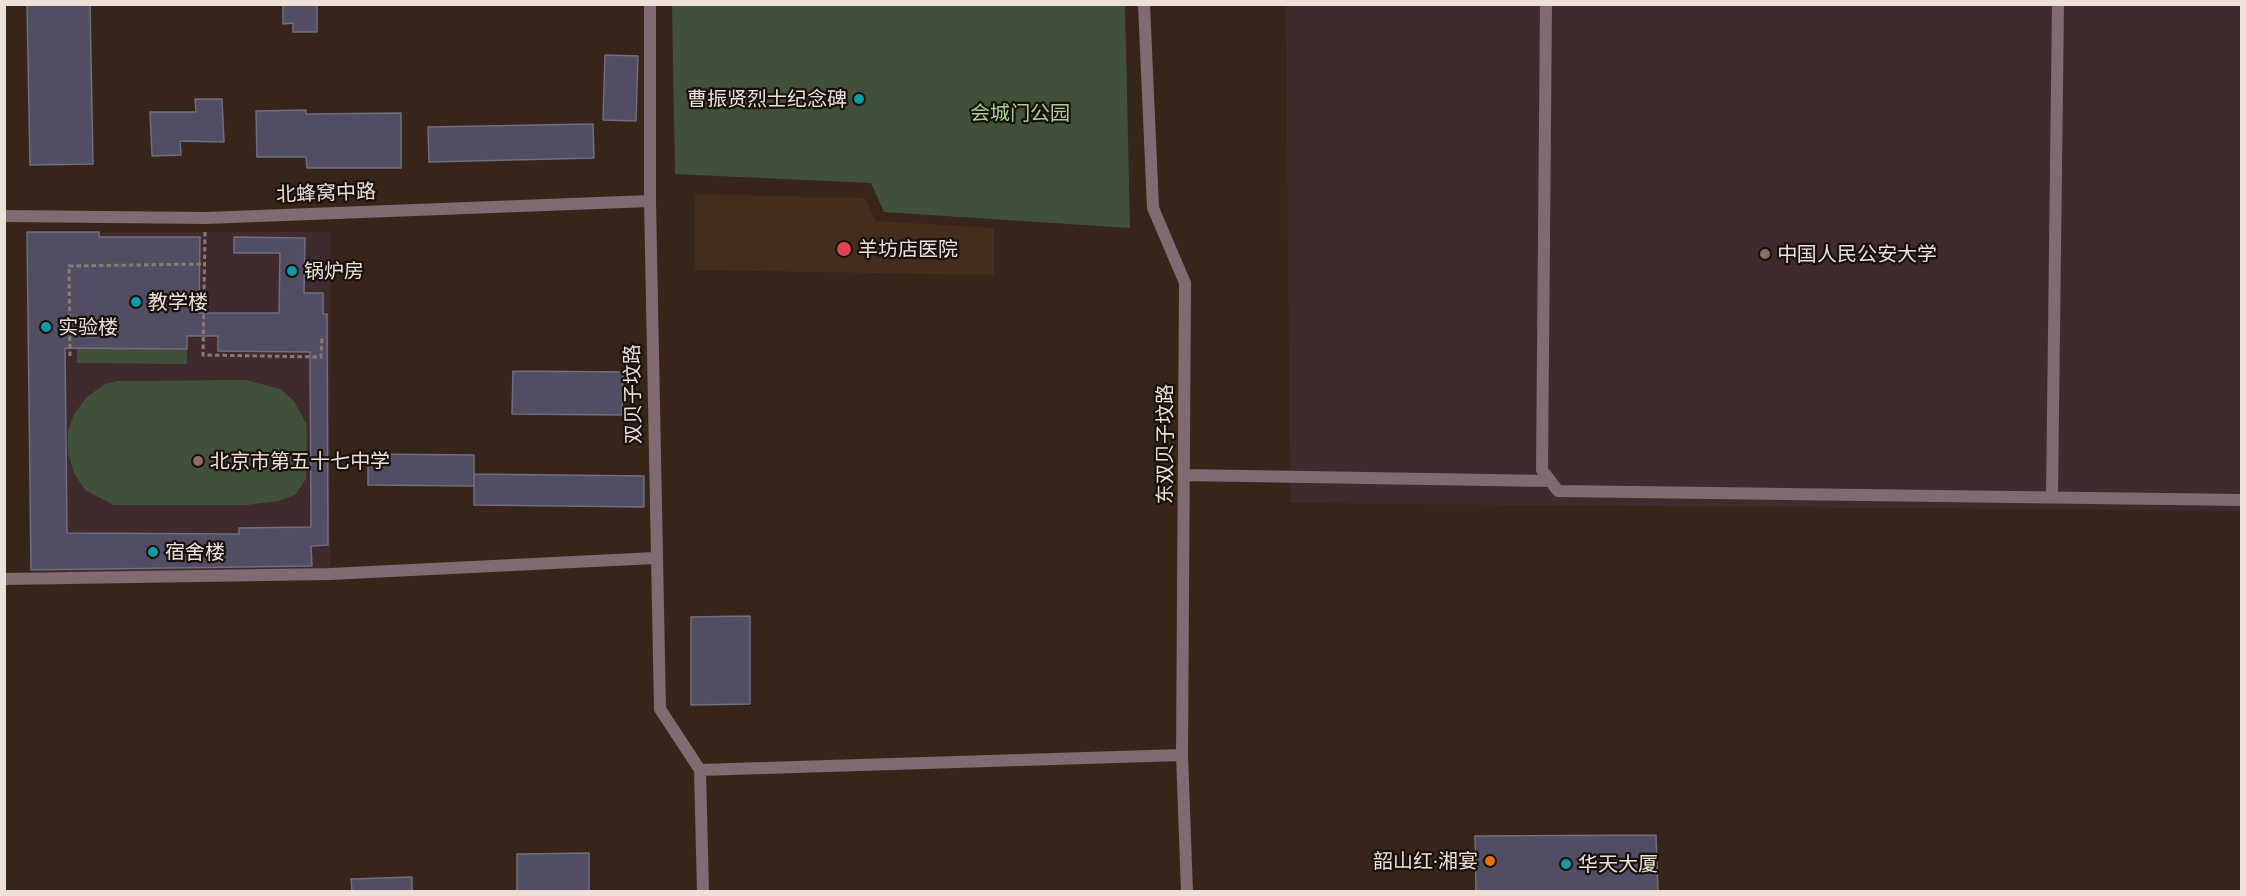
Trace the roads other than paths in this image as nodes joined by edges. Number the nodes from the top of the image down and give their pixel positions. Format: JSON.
{"nodes":[{"id":1,"x":650,"y":4,"type":"edge"},
{"id":2,"x":1144,"y":4,"type":"edge"},
{"id":3,"x":1546,"y":4,"type":"edge"},
{"id":4,"x":2058,"y":4,"type":"edge"},
{"id":5,"x":650,"y":201,"type":"junction"},
{"id":6,"x":4,"y":216,"type":"edge"},
{"id":7,"x":1184,"y":475,"type":"junction"},
{"id":8,"x":1550,"y":481,"type":"junction"},
{"id":9,"x":2052,"y":496,"type":"junction"},
{"id":10,"x":2241,"y":500,"type":"edge"},
{"id":11,"x":655,"y":558,"type":"junction"},
{"id":12,"x":4,"y":579,"type":"edge"},
{"id":13,"x":1182,"y":755,"type":"junction"},
{"id":14,"x":700,"y":770,"type":"junction"},
{"id":15,"x":703,"y":891,"type":"edge"},
{"id":16,"x":1187,"y":891,"type":"edge"}],
"edges":[{"from":1,"to":5,"type":"street","name":"双贝子坟路"},
{"from":2,"to":7,"type":"street","name":"东双贝子坟路"},
{"from":3,"to":8,"type":"street"},
{"from":4,"to":9,"type":"street"},
{"from":5,"to":6,"type":"street","name":"北蜂窝中路"},
{"from":5,"to":11,"type":"street","name":"双贝子坟路"},
{"from":7,"to":8,"type":"street"},
{"from":7,"to":13,"type":"street","name":"东双贝子坟路"},
{"from":8,"to":9,"type":"street"},
{"from":9,"to":10,"type":"street"},
{"from":11,"to":12,"type":"street"},
{"from":11,"to":14,"type":"street","name":"双贝子坟路"},
{"from":13,"to":14,"type":"street"},
{"from":13,"to":16,"type":"street","name":"东双贝子坟路"},
{"from":14,"to":15,"type":"street"}]}
